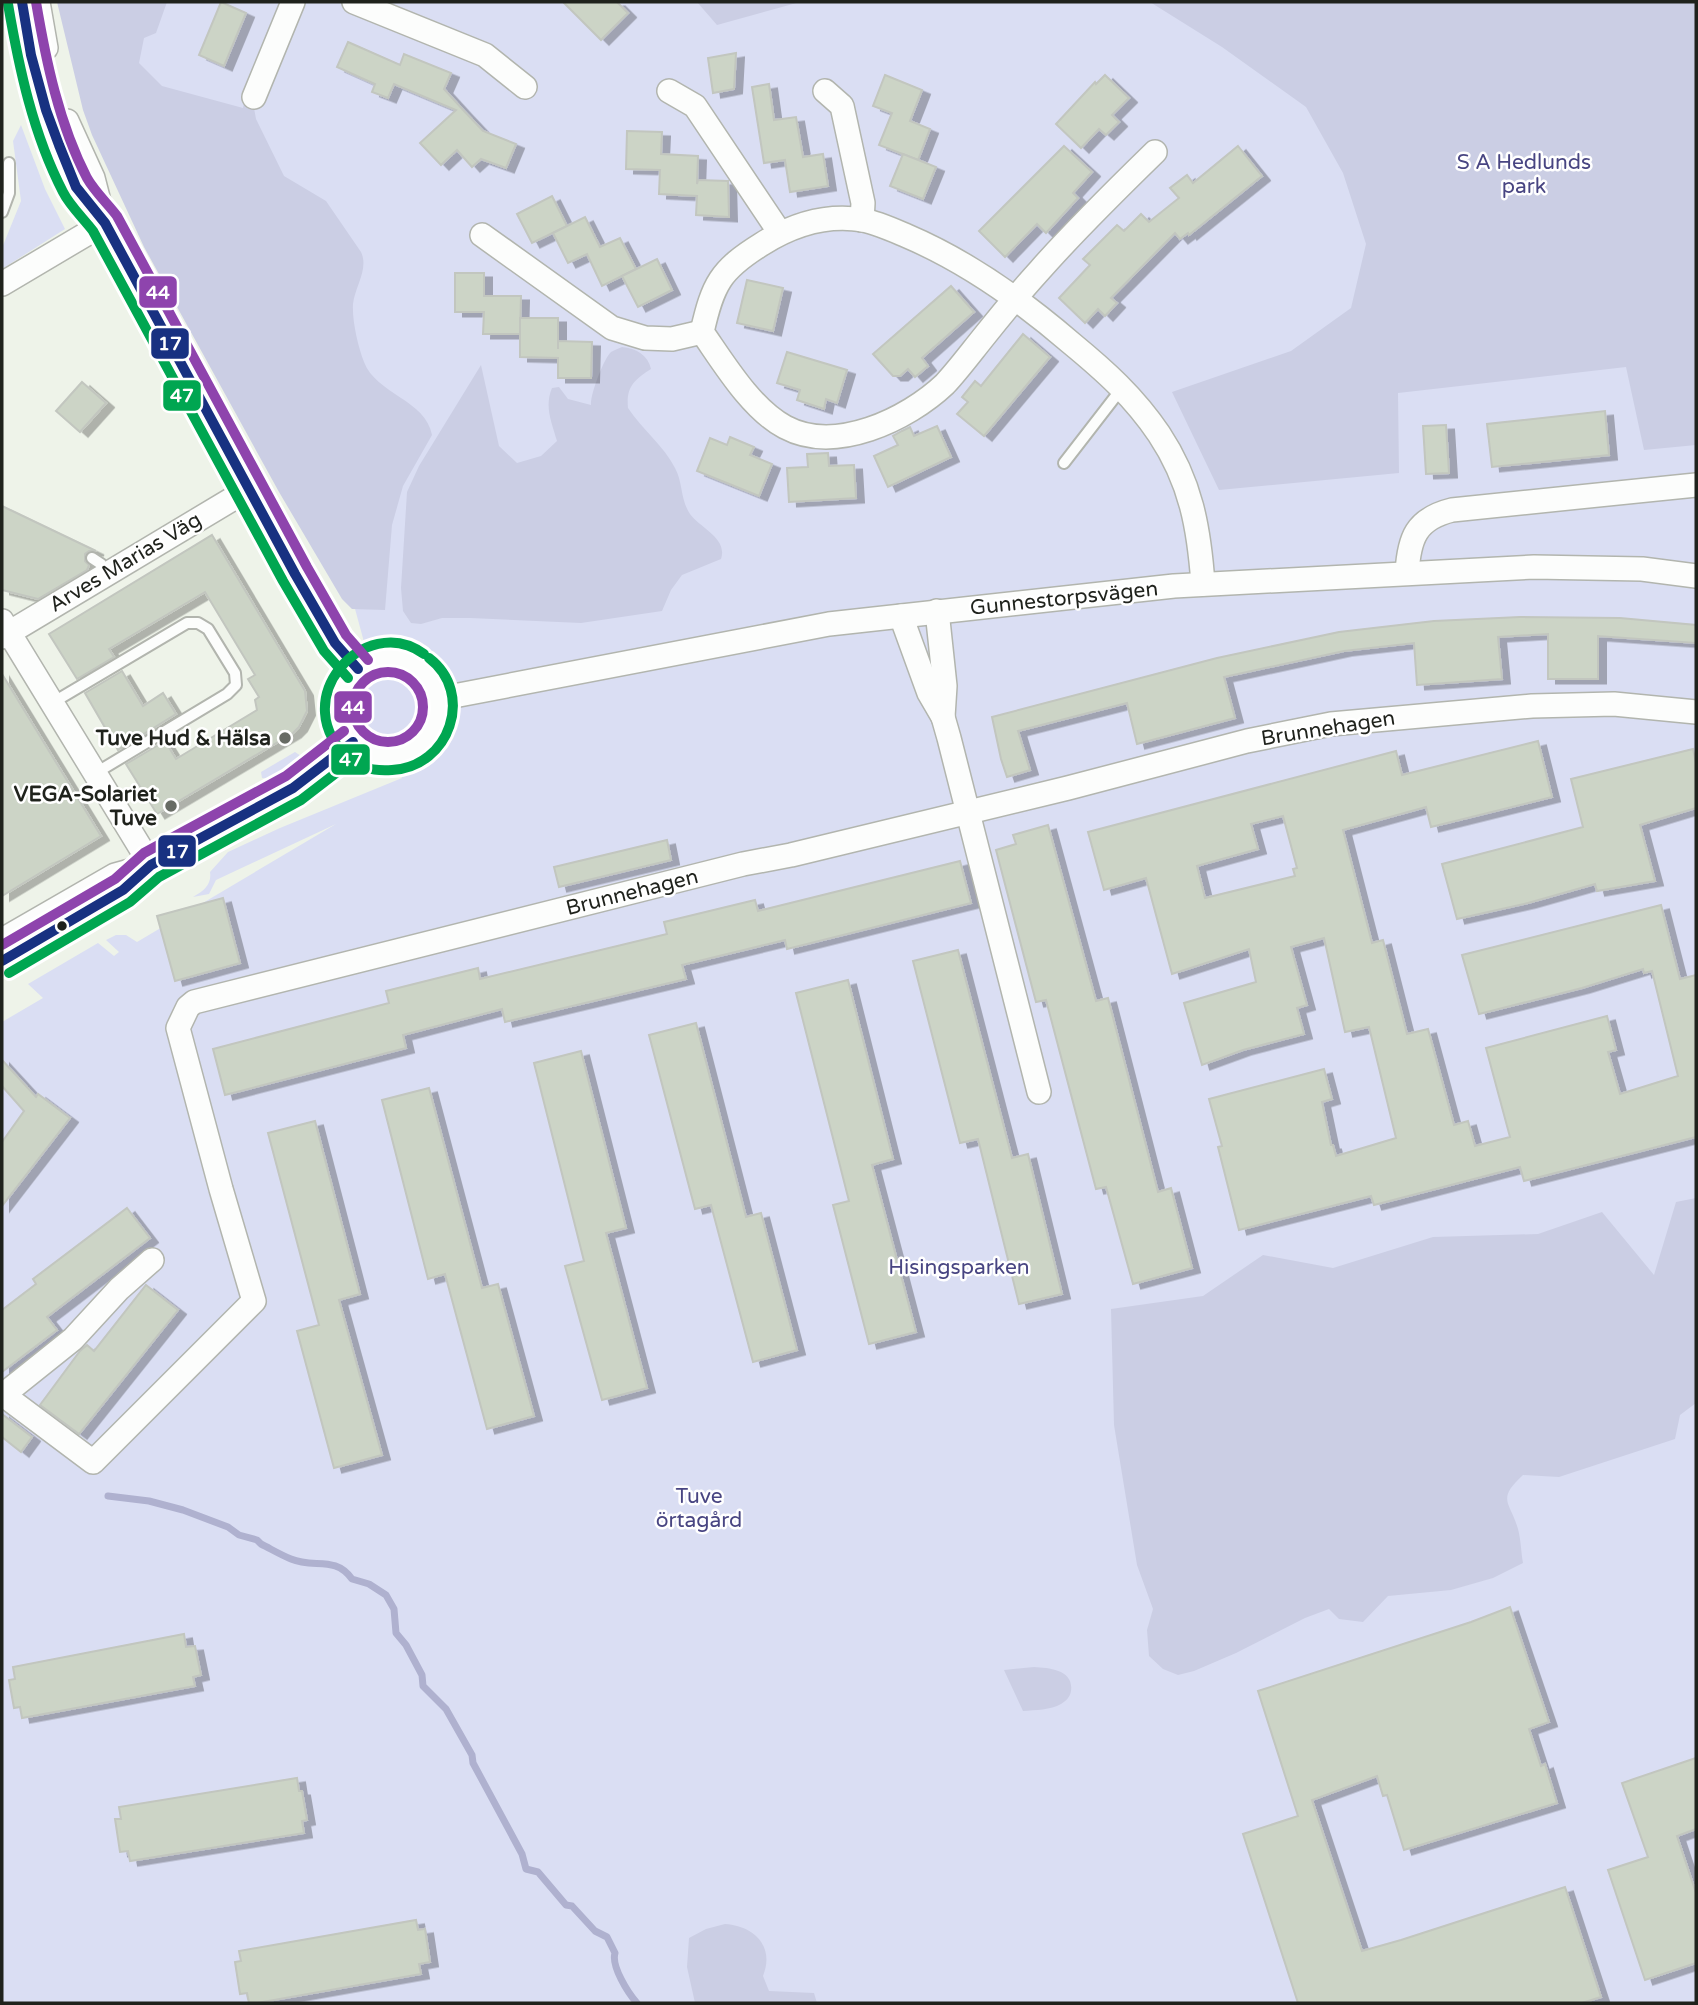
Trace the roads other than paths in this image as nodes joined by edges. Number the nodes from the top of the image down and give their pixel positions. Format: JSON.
{"nodes":[{"id":1,"x":22,"y":2,"type":"edge"},
{"id":2,"x":38,"y":2,"type":"edge"},
{"id":3,"x":293,"y":2,"type":"edge"},
{"id":4,"x":354,"y":2,"type":"edge"},
{"id":5,"x":525,"y":87,"type":"dead end"},
{"id":6,"x":669,"y":91,"type":"dead end"},
{"id":7,"x":825,"y":92,"type":"dead end"},
{"id":8,"x":254,"y":97,"type":"dead end"},
{"id":9,"x":1155,"y":152,"type":"dead end"},
{"id":10,"x":9,"y":163,"type":"dead end"},
{"id":11,"x":2,"y":212,"type":"edge"},
{"id":12,"x":862,"y":220,"type":"junction"},
{"id":13,"x":105,"y":223,"type":"junction"},
{"id":14,"x":780,"y":233,"type":"junction"},
{"id":15,"x":482,"y":235,"type":"dead end"},
{"id":16,"x":2,"y":284,"type":"edge"},
{"id":17,"x":1015,"y":298,"type":"junction"},
{"id":18,"x":702,"y":331,"type":"junction"},
{"id":19,"x":1122,"y":388,"type":"junction"},
{"id":20,"x":1064,"y":463,"type":"dead end"},
{"id":21,"x":1696,"y":485,"type":"edge"},
{"id":22,"x":249,"y":489,"type":"junction"},
{"id":23,"x":1407,"y":573,"type":"junction"},
{"id":24,"x":1696,"y":576,"type":"edge"},
{"id":25,"x":1203,"y":584,"type":"junction"},
{"id":26,"x":937,"y":611,"type":"junction"},
{"id":27,"x":901,"y":616,"type":"junction"},
{"id":28,"x":4,"y":630,"type":"edge"},
{"id":29,"x":358,"y":669,"type":"junction"},
{"id":30,"x":438,"y":699,"type":"junction"},
{"id":31,"x":52,"y":704,"type":"junction"},
{"id":32,"x":1696,"y":712,"type":"edge"},
{"id":33,"x":943,"y":717,"type":"junction"},
{"id":34,"x":353,"y":742,"type":"junction"},
{"id":35,"x":94,"y":774,"type":"junction"},
{"id":36,"x":968,"y":811,"type":"junction"},
{"id":37,"x":151,"y":865,"type":"junction"},
{"id":38,"x":2,"y":940,"type":"edge"},
{"id":39,"x":2,"y":961,"type":"edge"},
{"id":40,"x":1039,"y":1092,"type":"dead end"},
{"id":41,"x":152,"y":1260,"type":"dead end"},
{"id":42,"x":3,"y":1395,"type":"edge"}],
"edges":[{"from":1,"to":13,"type":"street"},
{"from":2,"to":13,"type":"street"},
{"from":3,"to":8,"type":"street"},
{"from":4,"to":5,"type":"street"},
{"from":6,"to":14,"type":"street"},
{"from":7,"to":12,"type":"street"},
{"from":9,"to":17,"type":"street"},
{"from":10,"to":11,"type":"lane"},
{"from":12,"to":14,"type":"street"},
{"from":12,"to":17,"type":"street"},
{"from":13,"to":16,"type":"street"},
{"from":13,"to":22,"type":"street"},
{"from":14,"to":18,"type":"street"},
{"from":15,"to":18,"type":"street"},
{"from":17,"to":18,"type":"street"},
{"from":17,"to":19,"type":"street"},
{"from":19,"to":20,"type":"lane"},
{"from":19,"to":25,"type":"street"},
{"from":21,"to":23,"type":"street"},
{"from":22,"to":28,"type":"street","name":"Arves Marias Väg"},
{"from":22,"to":29,"type":"street"},
{"from":23,"to":24,"type":"street","name":"Gunnestorpsvägen"},
{"from":23,"to":25,"type":"street","name":"Gunnestorpsvägen"},
{"from":25,"to":26,"type":"street","name":"Gunnestorpsvägen"},
{"from":26,"to":27,"type":"street","name":"Gunnestorpsvägen"},
{"from":26,"to":33,"type":"street"},
{"from":27,"to":30,"type":"street","name":"Gunnestorpsvägen"},
{"from":27,"to":33,"type":"street"},
{"from":28,"to":31,"type":"street"},
{"from":29,"to":30,"type":"street"},
{"from":29,"to":34,"type":"street"},
{"from":30,"to":34,"type":"street"},
{"from":31,"to":35,"type":"street"},
{"from":31,"to":35,"type":"lane"},
{"from":32,"to":36,"type":"street","name":"Brunnehagen"},
{"from":33,"to":36,"type":"street"},
{"from":34,"to":37,"type":"street"},
{"from":35,"to":37,"type":"street"},
{"from":36,"to":40,"type":"street"},
{"from":36,"to":42,"type":"street","name":"Brunnehagen"},
{"from":37,"to":38,"type":"street"},
{"from":37,"to":39,"type":"street"},
{"from":41,"to":42,"type":"street"}]}
